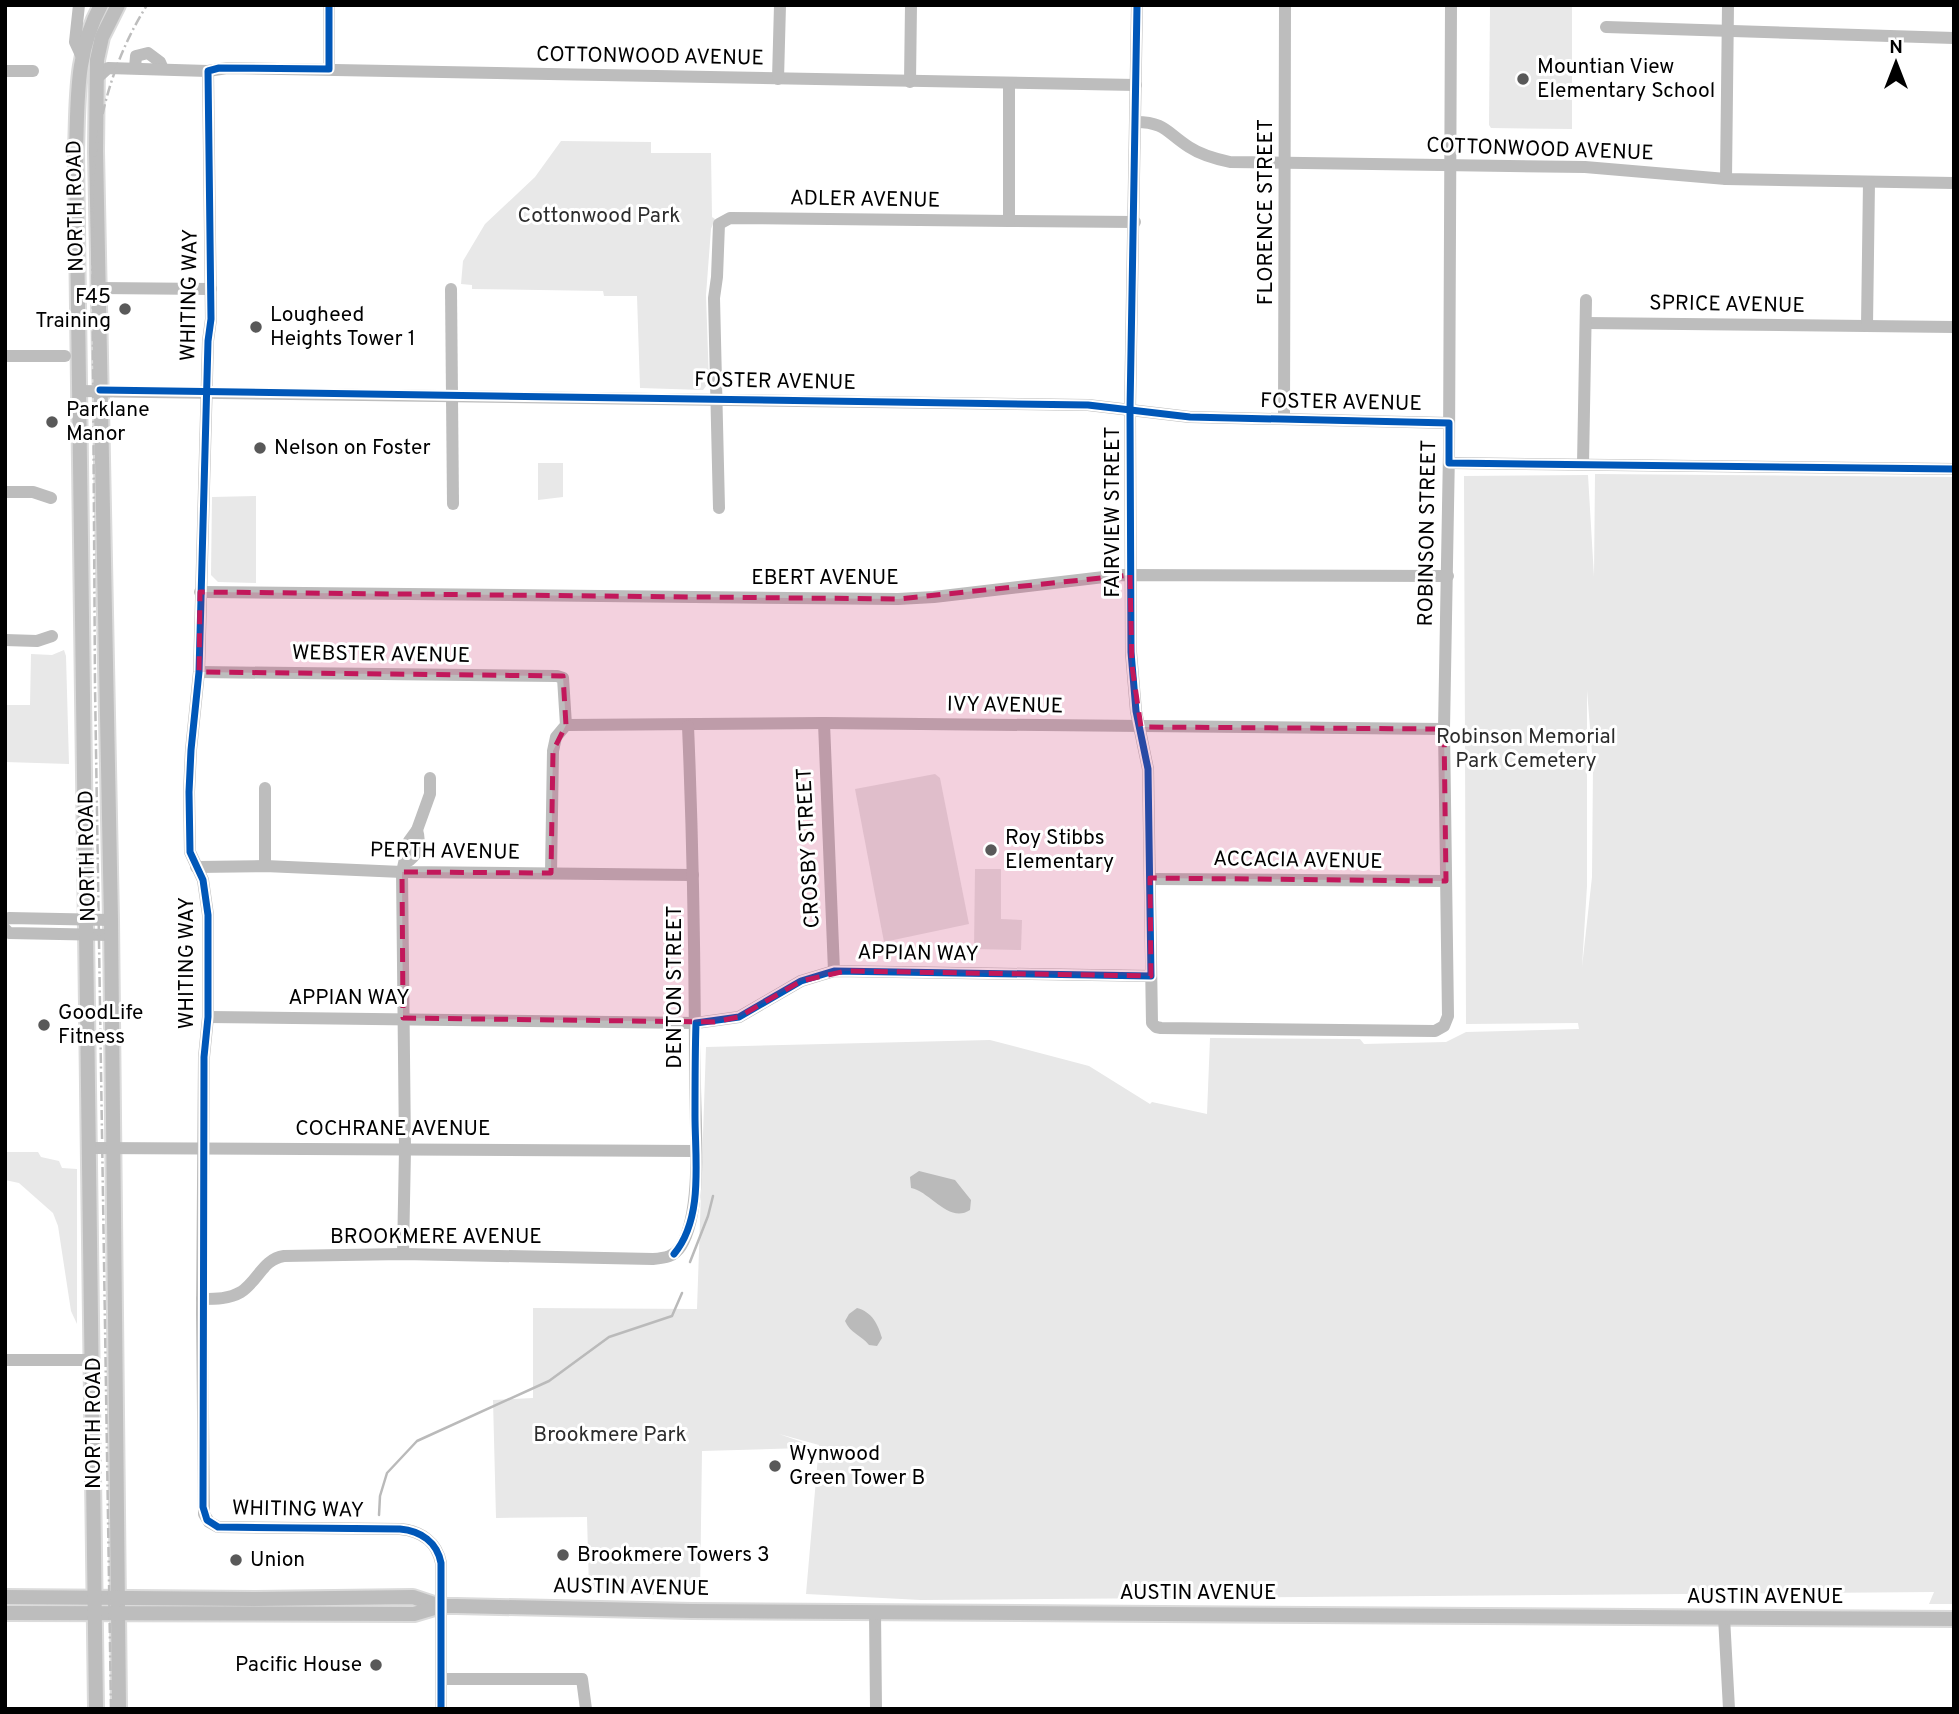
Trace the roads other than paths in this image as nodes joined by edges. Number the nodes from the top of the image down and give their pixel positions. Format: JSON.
{"nodes":[{"id":1,"x":79,"y":5,"type":"edge"},
{"id":2,"x":103,"y":5,"type":"edge"},
{"id":3,"x":118,"y":5,"type":"edge"},
{"id":4,"x":329,"y":5,"type":"edge"},
{"id":5,"x":780,"y":5,"type":"edge"},
{"id":6,"x":911,"y":5,"type":"edge"},
{"id":7,"x":1137,"y":5,"type":"edge"},
{"id":8,"x":1285,"y":5,"type":"edge"},
{"id":9,"x":1451,"y":5,"type":"edge"},
{"id":10,"x":1728,"y":5,"type":"edge"},
{"id":11,"x":108,"y":24,"type":"junction"},
{"id":12,"x":1606,"y":27,"type":"dead end"},
{"id":13,"x":1727,"y":32,"type":"junction"},
{"id":14,"x":1954,"y":38,"type":"edge"},
{"id":15,"x":81,"y":55,"type":"junction"},
{"id":16,"x":329,"y":69,"type":"junction"},
{"id":17,"x":5,"y":71,"type":"edge"},
{"id":18,"x":33,"y":71,"type":"dead end"},
{"id":19,"x":208,"y":71,"type":"junction"},
{"id":20,"x":96,"y":79,"type":"junction"},
{"id":21,"x":779,"y":79,"type":"junction"},
{"id":22,"x":910,"y":82,"type":"junction"},
{"id":23,"x":1009,"y":84,"type":"junction"},
{"id":24,"x":1136,"y":85,"type":"junction"},
{"id":25,"x":1136,"y":121,"type":"junction"},
{"id":26,"x":1286,"y":164,"type":"junction"},
{"id":27,"x":1449,"y":165,"type":"junction"},
{"id":28,"x":1726,"y":179,"type":"junction"},
{"id":29,"x":1869,"y":182,"type":"junction"},
{"id":30,"x":1954,"y":183,"type":"edge"},
{"id":31,"x":1009,"y":221,"type":"junction"},
{"id":32,"x":1135,"y":222,"type":"junction"},
{"id":33,"x":99,"y":288,"type":"junction"},
{"id":34,"x":211,"y":289,"type":"junction"},
{"id":35,"x":451,"y":289,"type":"dead end"},
{"id":36,"x":1586,"y":300,"type":"dead end"},
{"id":37,"x":1586,"y":323,"type":"junction"},
{"id":38,"x":1867,"y":326,"type":"junction"},
{"id":39,"x":1954,"y":327,"type":"edge"},
{"id":40,"x":5,"y":356,"type":"edge"},
{"id":41,"x":65,"y":356,"type":"dead end"},
{"id":42,"x":100,"y":390,"type":"junction"},
{"id":43,"x":79,"y":391,"type":"junction"},
{"id":44,"x":206,"y":392,"type":"junction"},
{"id":45,"x":452,"y":397,"type":"junction"},
{"id":46,"x":716,"y":399,"type":"junction"},
{"id":47,"x":1130,"y":409,"type":"junction"},
{"id":48,"x":1284,"y":419,"type":"junction"},
{"id":49,"x":1449,"y":423,"type":"junction"},
{"id":50,"x":1448,"y":463,"type":"junction"},
{"id":51,"x":1583,"y":464,"type":"junction"},
{"id":52,"x":1954,"y":469,"type":"edge"},
{"id":53,"x":5,"y":492,"type":"edge"},
{"id":54,"x":51,"y":498,"type":"dead end"},
{"id":55,"x":453,"y":504,"type":"dead end"},
{"id":56,"x":719,"y":508,"type":"dead end"},
{"id":57,"x":1130,"y":575,"type":"junction"},
{"id":58,"x":1448,"y":576,"type":"junction"},
{"id":59,"x":200,"y":592,"type":"junction"},
{"id":60,"x":52,"y":636,"type":"dead end"},
{"id":61,"x":5,"y":640,"type":"edge"},
{"id":62,"x":199,"y":673,"type":"junction"},
{"id":63,"x":824,"y":723,"type":"junction"},
{"id":64,"x":566,"y":725,"type":"junction"},
{"id":65,"x":688,"y":726,"type":"junction"},
{"id":66,"x":1140,"y":726,"type":"junction"},
{"id":67,"x":1444,"y":729,"type":"junction"},
{"id":68,"x":430,"y":778,"type":"dead end"},
{"id":69,"x":265,"y":788,"type":"dead end"},
{"id":70,"x":265,"y":866,"type":"junction"},
{"id":71,"x":196,"y":867,"type":"junction"},
{"id":72,"x":404,"y":867,"type":"junction"},
{"id":73,"x":551,"y":873,"type":"junction"},
{"id":74,"x":693,"y":875,"type":"junction"},
{"id":75,"x":1150,"y":878,"type":"junction"},
{"id":76,"x":1446,"y":881,"type":"junction"},
{"id":77,"x":111,"y":919,"type":"junction"},
{"id":78,"x":5,"y":920,"type":"edge"},
{"id":79,"x":87,"y":927,"type":"junction"},
{"id":80,"x":5,"y":929,"type":"edge"},
{"id":81,"x":110,"y":935,"type":"junction"},
{"id":82,"x":834,"y":971,"type":"junction"},
{"id":83,"x":1151,"y":976,"type":"junction"},
{"id":84,"x":208,"y":1017,"type":"junction"},
{"id":85,"x":403,"y":1018,"type":"junction"},
{"id":86,"x":696,"y":1023,"type":"junction"},
{"id":87,"x":1154,"y":1025,"type":"joint"},
{"id":88,"x":113,"y":1147,"type":"junction"},
{"id":89,"x":90,"y":1148,"type":"junction"},
{"id":90,"x":204,"y":1148,"type":"junction"},
{"id":91,"x":405,"y":1149,"type":"junction"},
{"id":92,"x":695,"y":1150,"type":"junction"},
{"id":93,"x":681,"y":1245,"type":"joint"},
{"id":94,"x":403,"y":1254,"type":"junction"},
{"id":95,"x":202,"y":1299,"type":"junction"},
{"id":96,"x":5,"y":1360,"type":"edge"},
{"id":97,"x":90,"y":1360,"type":"junction"},
{"id":98,"x":5,"y":1597,"type":"edge"},
{"id":99,"x":95,"y":1597,"type":"junction"},
{"id":100,"x":117,"y":1598,"type":"junction"},
{"id":101,"x":441,"y":1606,"type":"junction"},
{"id":102,"x":255,"y":1607,"type":"junction"},
{"id":103,"x":876,"y":1612,"type":"junction"},
{"id":104,"x":5,"y":1613,"type":"edge"},
{"id":105,"x":95,"y":1614,"type":"junction"},
{"id":106,"x":117,"y":1614,"type":"junction"},
{"id":107,"x":1724,"y":1617,"type":"junction"},
{"id":108,"x":1954,"y":1619,"type":"edge"},
{"id":109,"x":441,"y":1679,"type":"junction"},
{"id":110,"x":96,"y":1709,"type":"edge"},
{"id":111,"x":119,"y":1709,"type":"edge"},
{"id":112,"x":441,"y":1709,"type":"edge"},
{"id":113,"x":586,"y":1709,"type":"edge"},
{"id":114,"x":876,"y":1709,"type":"edge"},
{"id":115,"x":1729,"y":1709,"type":"edge"}],
"edges":[{"from":1,"to":15,"type":"street"},
{"from":2,"to":11,"type":"street","name":"NORTH ROAD"},
{"from":2,"to":15,"type":"main road","name":"NORTH ROAD"},
{"from":3,"to":11,"type":"main road"},
{"from":4,"to":16,"type":"street"},
{"from":5,"to":21,"type":"street"},
{"from":6,"to":22,"type":"street"},
{"from":7,"to":24,"type":"street","name":"FAIRVIEW STREET"},
{"from":8,"to":26,"type":"street","name":"FLORENCE STREET"},
{"from":9,"to":27,"type":"street","name":"ROBINSON STREET"},
{"from":10,"to":13,"type":"street"},
{"from":11,"to":20,"type":"main road","name":"NORTH ROAD"},
{"from":12,"to":13,"type":"street"},
{"from":13,"to":14,"type":"street"},
{"from":13,"to":28,"type":"street"},
{"from":15,"to":43,"type":"main road","name":"NORTH ROAD"},
{"from":16,"to":19,"type":"street","name":"COTTONWOOD AVENUE"},
{"from":16,"to":21,"type":"street","name":"COTTONWOOD AVENUE"},
{"from":17,"to":18,"type":"street"},
{"from":19,"to":20,"type":"street","name":"COTTONWOOD AVENUE"},
{"from":19,"to":34,"type":"street","name":"WHITING WAY"},
{"from":20,"to":33,"type":"main road","name":"NORTH ROAD"},
{"from":21,"to":22,"type":"street","name":"COTTONWOOD AVENUE"},
{"from":22,"to":23,"type":"street","name":"COTTONWOOD AVENUE"},
{"from":23,"to":24,"type":"street","name":"COTTONWOOD AVENUE"},
{"from":23,"to":31,"type":"street"},
{"from":24,"to":25,"type":"street","name":"FAIRVIEW STREET"},
{"from":25,"to":26,"type":"street","name":"COTTONWOOD AVENUE"},
{"from":25,"to":32,"type":"street","name":"FAIRVIEW STREET"},
{"from":26,"to":27,"type":"street","name":"COTTONWOOD AVENUE"},
{"from":26,"to":48,"type":"street","name":"FLORENCE STREET"},
{"from":27,"to":28,"type":"street","name":"COTTONWOOD AVENUE"},
{"from":27,"to":49,"type":"street","name":"ROBINSON STREET"},
{"from":28,"to":29,"type":"street","name":"COTTONWOOD AVENUE"},
{"from":29,"to":30,"type":"street","name":"COTTONWOOD AVENUE"},
{"from":29,"to":38,"type":"street"},
{"from":31,"to":32,"type":"street","name":"ADLER AVENUE"},
{"from":31,"to":46,"type":"street","name":"ADLER AVENUE"},
{"from":32,"to":47,"type":"street","name":"FAIRVIEW STREET"},
{"from":33,"to":34,"type":"street"},
{"from":33,"to":42,"type":"main road","name":"NORTH ROAD"},
{"from":34,"to":44,"type":"street","name":"WHITING WAY"},
{"from":35,"to":45,"type":"street"},
{"from":36,"to":37,"type":"street"},
{"from":37,"to":38,"type":"street","name":"SPRICE AVENUE"},
{"from":37,"to":51,"type":"street"},
{"from":38,"to":39,"type":"street","name":"SPRICE AVENUE"},
{"from":40,"to":41,"type":"street"},
{"from":42,"to":43,"type":"street","name":"FOSTER AVENUE"},
{"from":42,"to":44,"type":"street","name":"FOSTER AVENUE"},
{"from":42,"to":77,"type":"main road","name":"NORTH ROAD"},
{"from":43,"to":79,"type":"main road","name":"NORTH ROAD"},
{"from":44,"to":45,"type":"street","name":"FOSTER AVENUE"},
{"from":44,"to":59,"type":"street","name":"WHITING WAY"},
{"from":45,"to":46,"type":"street","name":"FOSTER AVENUE"},
{"from":45,"to":55,"type":"street"},
{"from":46,"to":47,"type":"street","name":"FOSTER AVENUE"},
{"from":46,"to":56,"type":"street"},
{"from":47,"to":48,"type":"street","name":"FOSTER AVENUE"},
{"from":47,"to":57,"type":"street","name":"FAIRVIEW STREET"},
{"from":48,"to":49,"type":"street","name":"FOSTER AVENUE"},
{"from":49,"to":50,"type":"street","name":"ROBINSON STREET"},
{"from":50,"to":51,"type":"street"},
{"from":50,"to":58,"type":"street","name":"ROBINSON STREET"},
{"from":51,"to":52,"type":"street"},
{"from":53,"to":54,"type":"street"},
{"from":57,"to":58,"type":"street","name":"EBERT AVENUE"},
{"from":57,"to":59,"type":"street","name":"EBERT AVENUE"},
{"from":57,"to":66,"type":"street","name":"FAIRVIEW STREET"},
{"from":58,"to":67,"type":"street","name":"ROBINSON STREET"},
{"from":59,"to":62,"type":"street","name":"WHITING WAY"},
{"from":60,"to":61,"type":"street"},
{"from":62,"to":64,"type":"street","name":"WEBSTER AVENUE"},
{"from":62,"to":71,"type":"street","name":"WHITING WAY"},
{"from":63,"to":65,"type":"street","name":"IVY AVENUE"},
{"from":63,"to":66,"type":"street","name":"IVY AVENUE"},
{"from":63,"to":82,"type":"street","name":"CROSBY STREET"},
{"from":64,"to":65,"type":"street","name":"IVY AVENUE"},
{"from":64,"to":73,"type":"street"},
{"from":65,"to":74,"type":"street","name":"DENTON STREET"},
{"from":66,"to":67,"type":"street","name":"IVY AVENUE"},
{"from":66,"to":75,"type":"street","name":"FAIRVIEW STREET"},
{"from":67,"to":76,"type":"street","name":"ROBINSON STREET"},
{"from":68,"to":72,"type":"street"},
{"from":69,"to":70,"type":"street"},
{"from":70,"to":71,"type":"street","name":"PERTH AVENUE"},
{"from":70,"to":72,"type":"street","name":"PERTH AVENUE"},
{"from":71,"to":84,"type":"street","name":"WHITING WAY"},
{"from":72,"to":73,"type":"street","name":"PERTH AVENUE"},
{"from":72,"to":85,"type":"street"},
{"from":73,"to":74,"type":"street","name":"PERTH AVENUE"},
{"from":74,"to":86,"type":"street","name":"DENTON STREET"},
{"from":75,"to":76,"type":"street","name":"ACCACIA AVENUE"},
{"from":75,"to":83,"type":"street","name":"FAIRVIEW STREET"},
{"from":76,"to":87,"type":"street","name":"ROBINSON STREET"},
{"from":77,"to":79,"type":"street"},
{"from":77,"to":81,"type":"main road","name":"NORTH ROAD"},
{"from":78,"to":79,"type":"street"},
{"from":79,"to":80,"type":"street"},
{"from":79,"to":81,"type":"street"},
{"from":79,"to":89,"type":"main road","name":"NORTH ROAD"},
{"from":81,"to":88,"type":"main road","name":"NORTH ROAD"},
{"from":82,"to":83,"type":"street","name":"APPIAN WAY"},
{"from":82,"to":86,"type":"street","name":"APPIAN WAY"},
{"from":83,"to":87,"type":"street","name":"FAIRVIEW STREET"},
{"from":84,"to":85,"type":"street","name":"APPIAN WAY"},
{"from":84,"to":90,"type":"street","name":"WHITING WAY"},
{"from":85,"to":86,"type":"street","name":"APPIAN WAY"},
{"from":85,"to":91,"type":"street"},
{"from":86,"to":92,"type":"street","name":"DENTON STREET"},
{"from":88,"to":89,"type":"street","name":"COCHRANE AVENUE"},
{"from":88,"to":90,"type":"street","name":"COCHRANE AVENUE"},
{"from":88,"to":100,"type":"main road","name":"NORTH ROAD"},
{"from":89,"to":97,"type":"main road","name":"NORTH ROAD"},
{"from":90,"to":91,"type":"street","name":"COCHRANE AVENUE"},
{"from":90,"to":95,"type":"street","name":"WHITING WAY"},
{"from":91,"to":92,"type":"street","name":"COCHRANE AVENUE"},
{"from":91,"to":94,"type":"street"},
{"from":92,"to":93,"type":"street","name":"DENTON STREET"},
{"from":93,"to":94,"type":"street","name":"BROOKMERE AVENUE"},
{"from":94,"to":95,"type":"street","name":"BROOKMERE AVENUE"},
{"from":95,"to":101,"type":"street","name":"WHITING WAY"},
{"from":96,"to":97,"type":"street"},
{"from":97,"to":99,"type":"main road","name":"NORTH ROAD"},
{"from":98,"to":99,"type":"main road","name":"AUSTIN AVENUE"},
{"from":99,"to":100,"type":"main road","name":"AUSTIN AVENUE"},
{"from":99,"to":105,"type":"main road","name":"NORTH ROAD"},
{"from":100,"to":102,"type":"main road","name":"AUSTIN AVENUE"},
{"from":100,"to":106,"type":"main road","name":"NORTH ROAD"},
{"from":101,"to":102,"type":"main road","name":"AUSTIN AVENUE"},
{"from":101,"to":103,"type":"main road","name":"AUSTIN AVENUE"},
{"from":101,"to":109,"type":"street"},
{"from":102,"to":106,"type":"main road","name":"AUSTIN AVENUE"},
{"from":103,"to":107,"type":"main road","name":"AUSTIN AVENUE"},
{"from":103,"to":114,"type":"street"},
{"from":104,"to":105,"type":"main road","name":"AUSTIN AVENUE"},
{"from":105,"to":106,"type":"main road","name":"AUSTIN AVENUE"},
{"from":105,"to":110,"type":"main road","name":"NORTH ROAD"},
{"from":106,"to":111,"type":"main road","name":"NORTH ROAD"},
{"from":107,"to":108,"type":"main road","name":"AUSTIN AVENUE"},
{"from":107,"to":115,"type":"street"},
{"from":109,"to":112,"type":"street"},
{"from":109,"to":113,"type":"street"}]}
